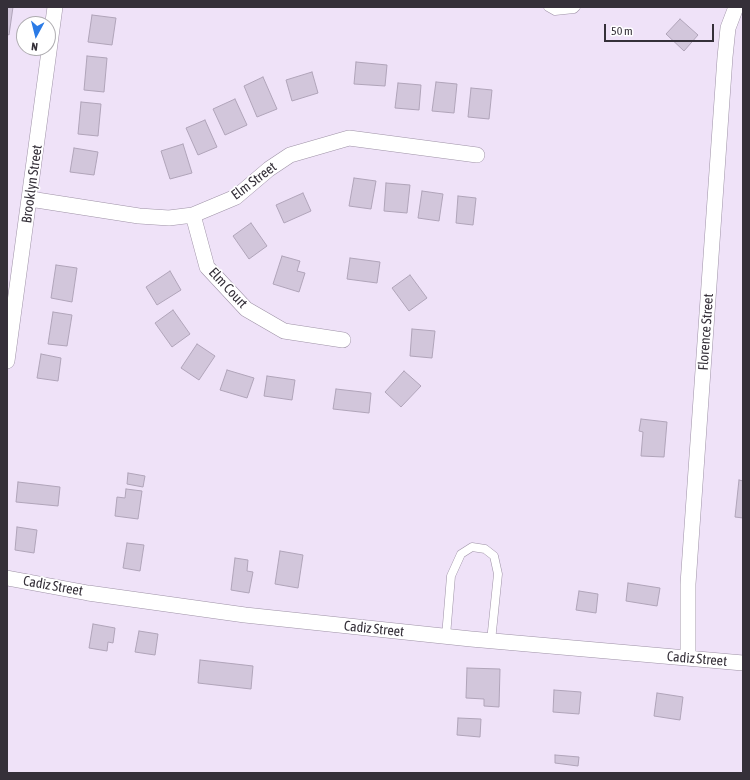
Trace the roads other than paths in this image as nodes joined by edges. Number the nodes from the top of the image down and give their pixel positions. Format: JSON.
{"nodes":[{"id":1,"x":55,"y":7,"type":"edge"},
{"id":2,"x":548,"y":7,"type":"edge"},
{"id":3,"x":576,"y":7,"type":"edge"},
{"id":4,"x":736,"y":7,"type":"edge"},
{"id":5,"x":477,"y":155,"type":"dead end"},
{"id":6,"x":30,"y":199,"type":"junction"},
{"id":7,"x":193,"y":216,"type":"junction"},
{"id":8,"x":343,"y":340,"type":"dead end"},
{"id":9,"x":7,"y":361,"type":"edge"},
{"id":10,"x":7,"y":578,"type":"edge"},
{"id":11,"x":446,"y":636,"type":"junction"},
{"id":12,"x":491,"y":641,"type":"junction"},
{"id":13,"x":688,"y":658,"type":"junction"},
{"id":14,"x":743,"y":663,"type":"edge"}],
"edges":[{"from":1,"to":6,"type":"street","name":"Brooklyn Street"},
{"from":2,"to":3,"type":"lane"},
{"from":4,"to":13,"type":"street","name":"Florence Street"},
{"from":5,"to":7,"type":"street","name":"Elm Street"},
{"from":6,"to":7,"type":"street","name":"Elm Street"},
{"from":6,"to":9,"type":"street","name":"Brooklyn Street"},
{"from":7,"to":8,"type":"street","name":"Elm Court"},
{"from":10,"to":11,"type":"street","name":"Cadiz Street"},
{"from":11,"to":12,"type":"street","name":"Cadiz Street"},
{"from":11,"to":12,"type":"lane"},
{"from":12,"to":13,"type":"street","name":"Cadiz Street"},
{"from":13,"to":14,"type":"street","name":"Cadiz Street"}]}
